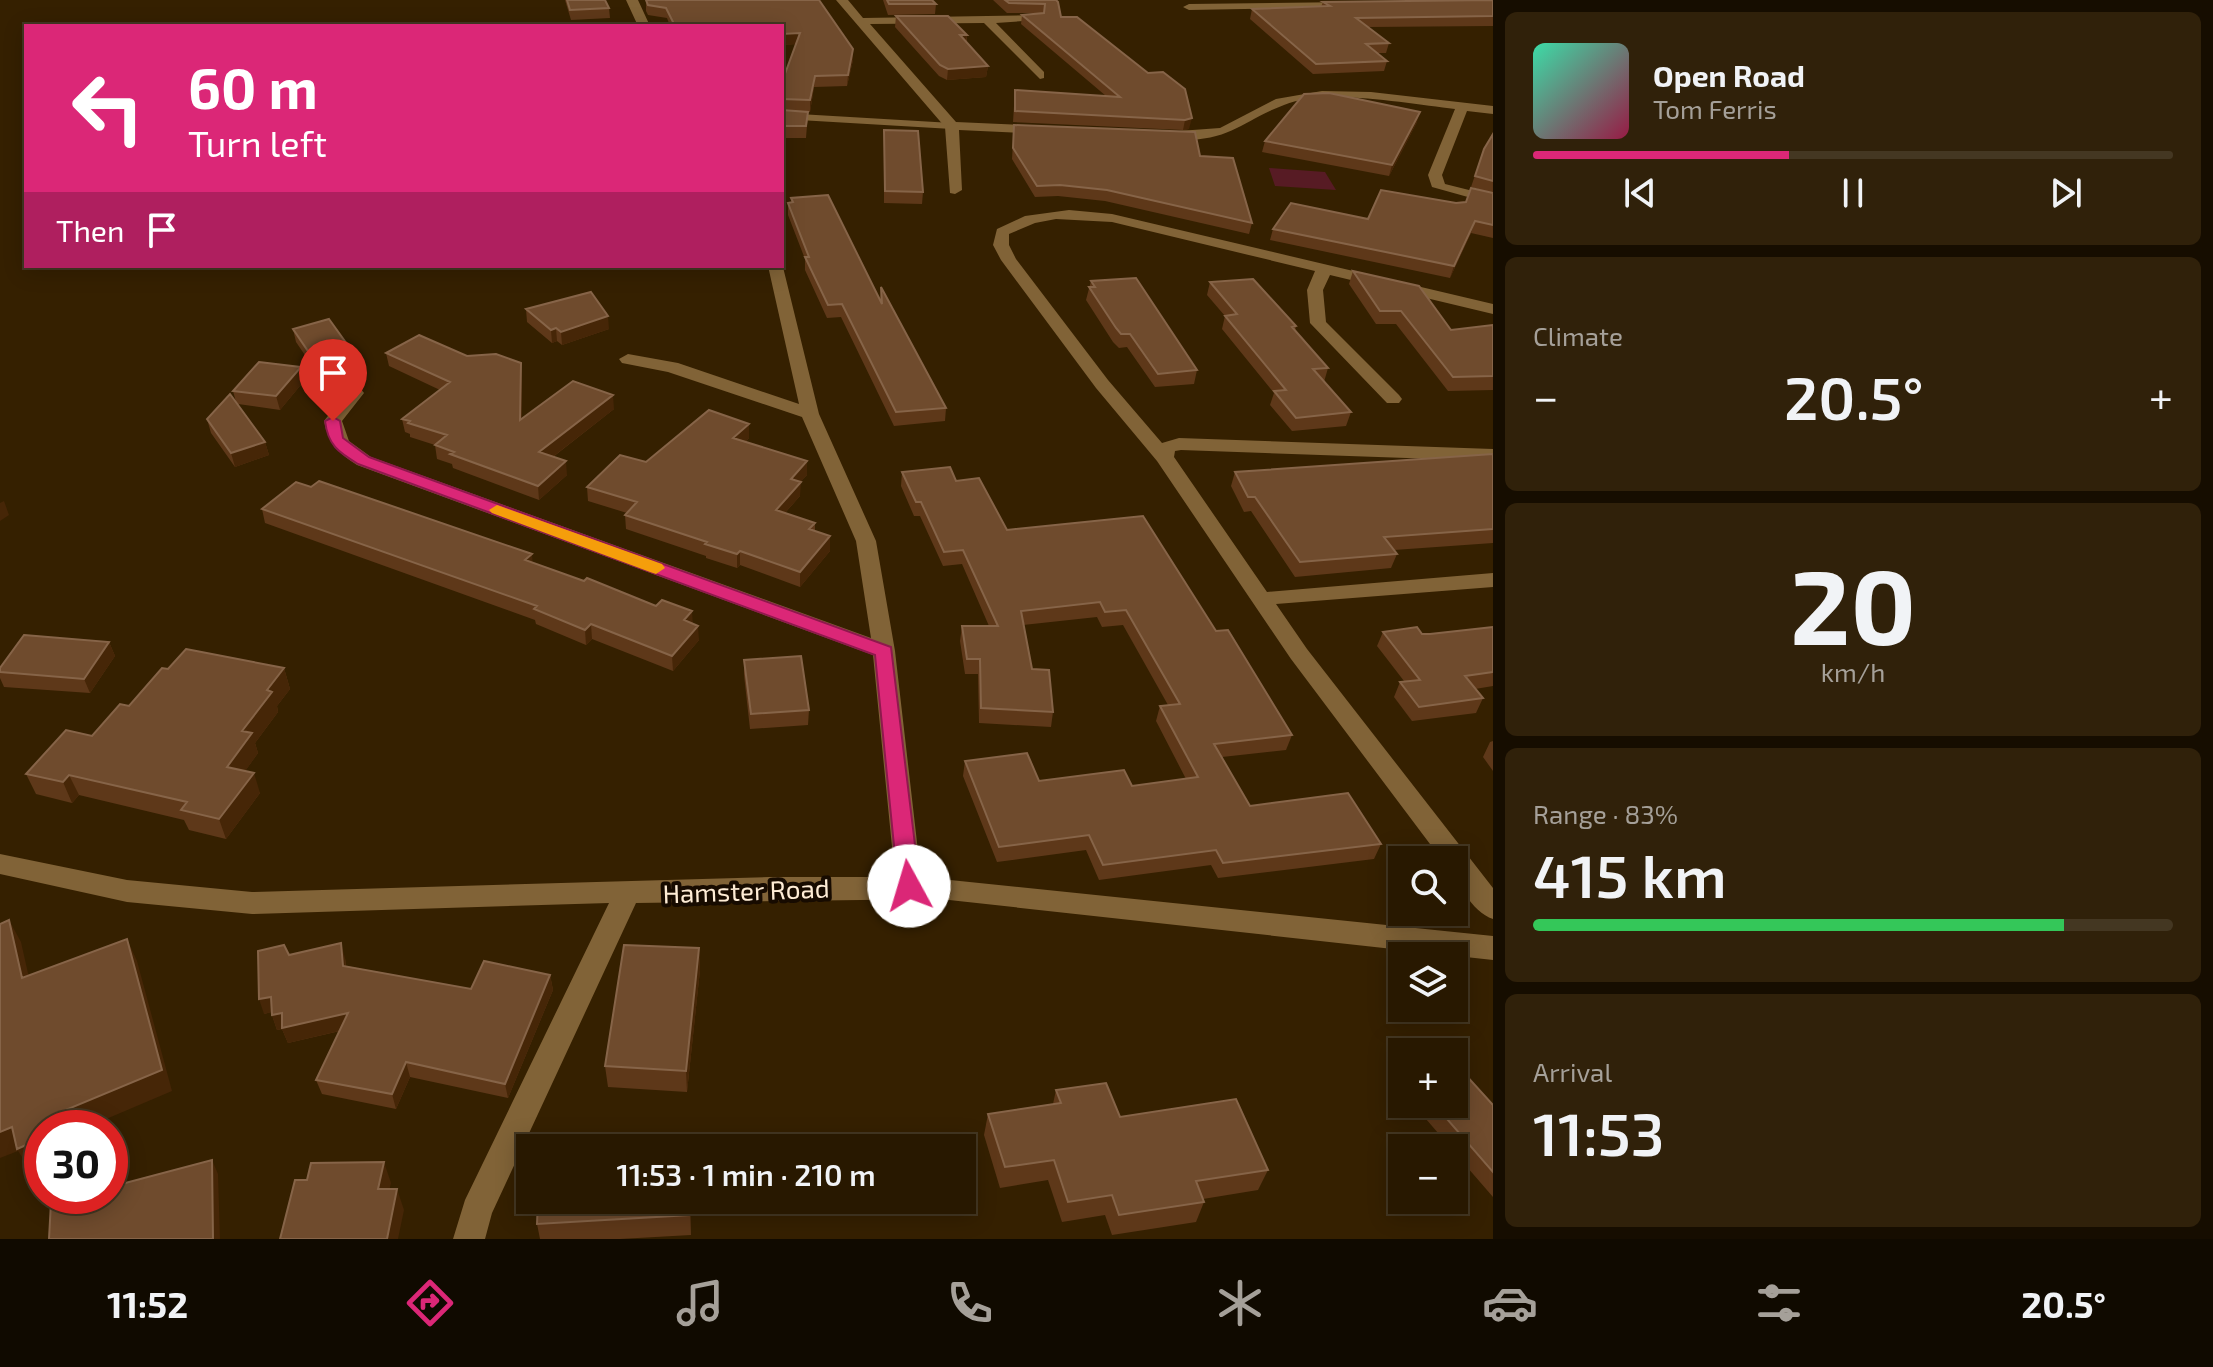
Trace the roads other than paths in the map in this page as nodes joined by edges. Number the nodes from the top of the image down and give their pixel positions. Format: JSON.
{"nodes":[{"id":1,"x":632,"y":0,"type":"edge"},
{"id":2,"x":842,"y":0,"type":"edge"},
{"id":3,"x":1365,"y":5,"type":"edge"},
{"id":4,"x":1189,"y":7,"type":"dead end"},
{"id":5,"x":1038,"y":17,"type":"edge"},
{"id":6,"x":987,"y":20,"type":"junction"},
{"id":7,"x":862,"y":21,"type":"junction"},
{"id":8,"x":643,"y":24,"type":"edge"},
{"id":9,"x":1040,"y":75,"type":"dead end"},
{"id":10,"x":1462,"y":107,"type":"junction"},
{"id":11,"x":1493,"y":110,"type":"edge"},
{"id":12,"x":784,"y":116,"type":"edge"},
{"id":13,"x":952,"y":126,"type":"junction"},
{"id":14,"x":1060,"y":131,"type":"edge"},
{"id":15,"x":1152,"y":136,"type":"edge"},
{"id":16,"x":955,"y":190,"type":"dead end"},
{"id":17,"x":1493,"y":200,"type":"edge"},
{"id":18,"x":776,"y":268,"type":"edge"},
{"id":19,"x":1324,"y":269,"type":"junction"},
{"id":20,"x":1493,"y":309,"type":"edge"},
{"id":21,"x":628,"y":359,"type":"dead end"},
{"id":22,"x":355,"y":393,"type":"dead end"},
{"id":23,"x":1393,"y":399,"type":"dead end"},
{"id":24,"x":810,"y":414,"type":"junction"},
{"id":25,"x":1493,"y":455,"type":"edge"},
{"id":26,"x":1164,"y":457,"type":"junction"},
{"id":27,"x":1493,"y":580,"type":"edge"},
{"id":28,"x":1260,"y":600,"type":"junction"},
{"id":29,"x":884,"y":651,"type":"junction"},
{"id":30,"x":0,"y":864,"type":"edge"},
{"id":31,"x":909,"y":886,"type":"junction"},
{"id":32,"x":627,"y":894,"type":"junction"},
{"id":33,"x":1493,"y":908,"type":"edge"},
{"id":34,"x":1493,"y":948,"type":"edge"},
{"id":35,"x":469,"y":1239,"type":"edge"}],
"edges":[{"from":1,"to":8,"type":"street"},
{"from":2,"to":7,"type":"street"},
{"from":3,"to":4,"type":"street"},
{"from":5,"to":6,"type":"street"},
{"from":6,"to":7,"type":"street"},
{"from":6,"to":9,"type":"street"},
{"from":7,"to":13,"type":"street"},
{"from":10,"to":11,"type":"street"},
{"from":10,"to":15,"type":"street"},
{"from":10,"to":17,"type":"street"},
{"from":12,"to":13,"type":"lane"},
{"from":13,"to":14,"type":"street"},
{"from":13,"to":16,"type":"street"},
{"from":18,"to":24,"type":"street"},
{"from":19,"to":20,"type":"street"},
{"from":19,"to":23,"type":"street"},
{"from":19,"to":26,"type":"street"},
{"from":21,"to":24,"type":"street"},
{"from":22,"to":29,"type":"street"},
{"from":24,"to":29,"type":"street"},
{"from":25,"to":26,"type":"street"},
{"from":26,"to":28,"type":"street"},
{"from":27,"to":28,"type":"street"},
{"from":28,"to":33,"type":"street"},
{"from":29,"to":31,"type":"street"},
{"from":30,"to":32,"type":"street","name":"Hamster Road"},
{"from":31,"to":32,"type":"street","name":"Hamster Road"},
{"from":31,"to":34,"type":"street","name":"Hamster Road"},
{"from":32,"to":35,"type":"street"}]}
